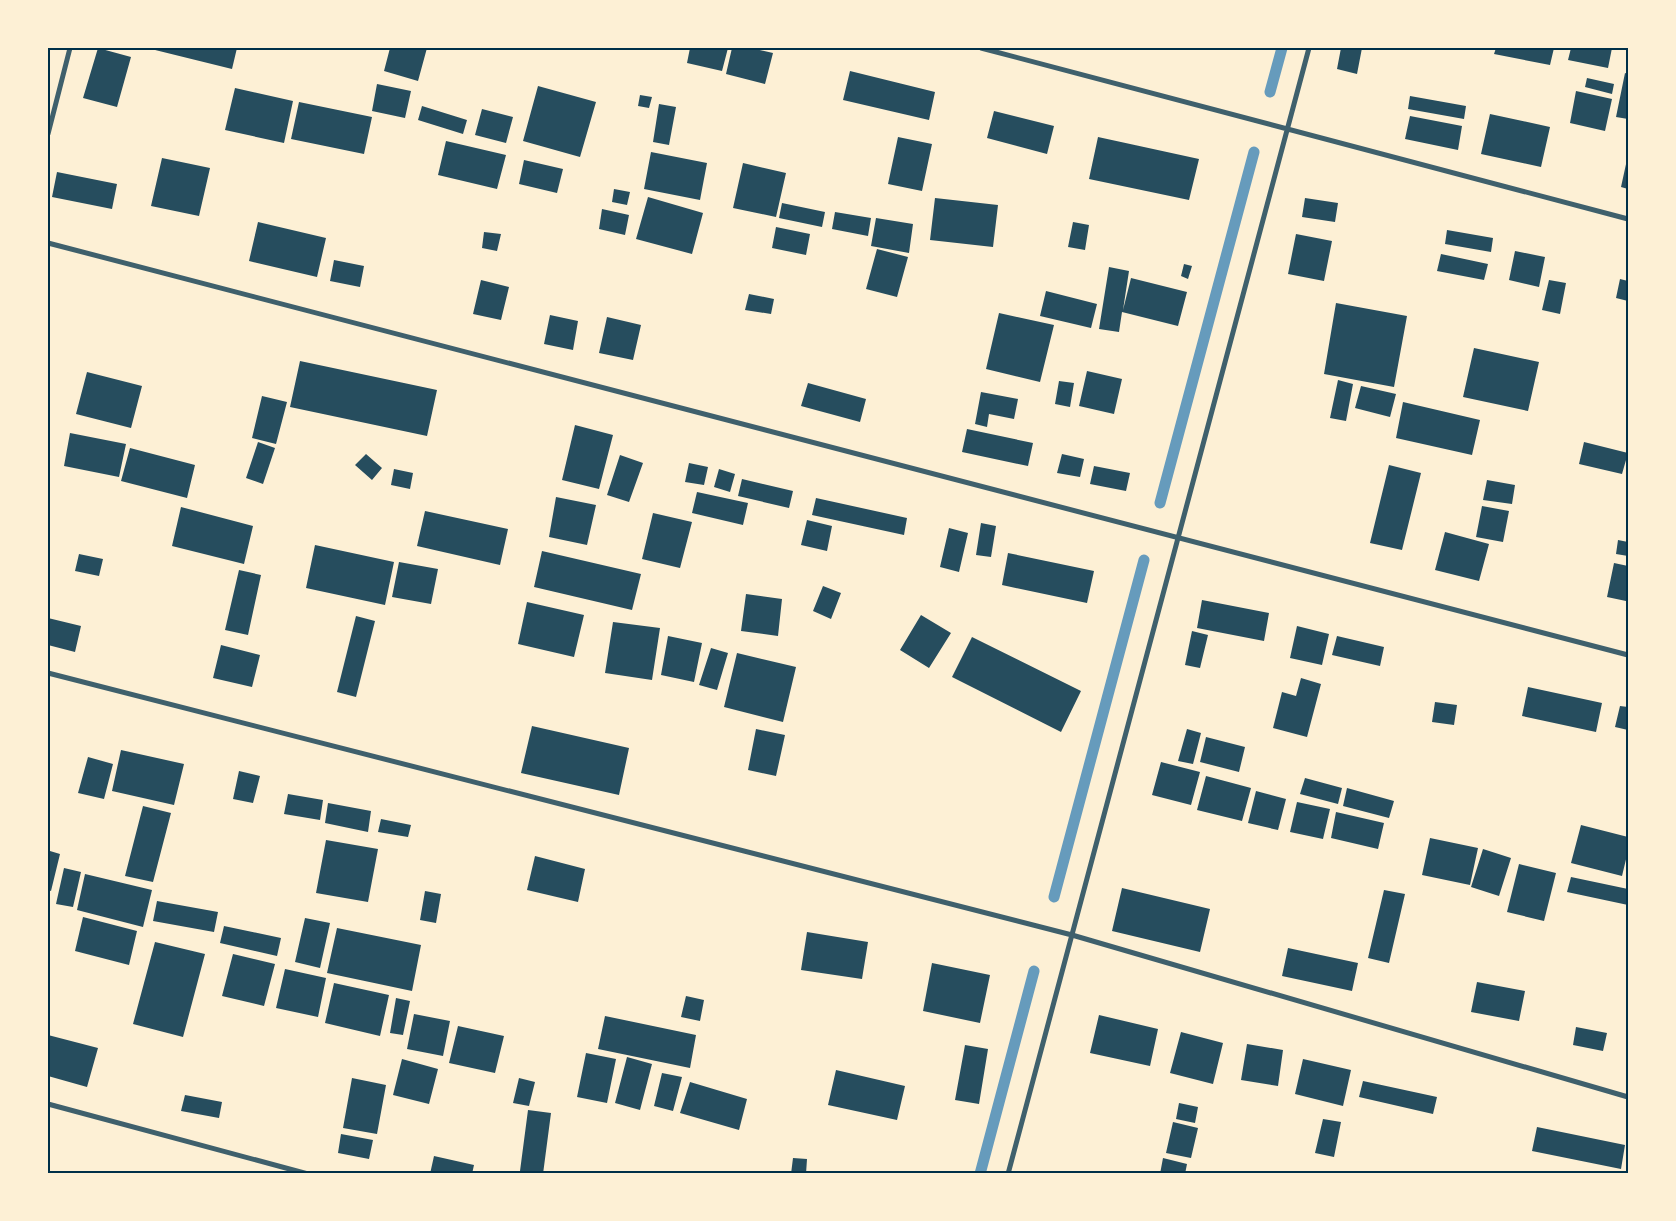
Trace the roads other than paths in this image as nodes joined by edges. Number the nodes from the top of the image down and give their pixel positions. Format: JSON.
{"nodes":[{"id":1,"x":70,"y":48,"type":"edge"},
{"id":2,"x":981,"y":48,"type":"edge"},
{"id":3,"x":1309,"y":48,"type":"edge"},
{"id":4,"x":1286,"y":128,"type":"junction"},
{"id":5,"x":48,"y":134,"type":"edge"},
{"id":6,"x":1628,"y":219,"type":"edge"},
{"id":7,"x":48,"y":243,"type":"edge"},
{"id":8,"x":1177,"y":538,"type":"junction"},
{"id":9,"x":1628,"y":655,"type":"edge"},
{"id":10,"x":48,"y":673,"type":"edge"},
{"id":11,"x":1072,"y":935,"type":"junction"},
{"id":12,"x":1628,"y":1097,"type":"edge"},
{"id":13,"x":48,"y":1104,"type":"edge"},
{"id":14,"x":308,"y":1174,"type":"edge"},
{"id":15,"x":1008,"y":1174,"type":"edge"}],
"edges":[{"from":1,"to":5,"type":"street"},
{"from":2,"to":4,"type":"street"},
{"from":3,"to":4,"type":"street"},
{"from":4,"to":6,"type":"street"},
{"from":4,"to":8,"type":"street"},
{"from":7,"to":8,"type":"street"},
{"from":8,"to":9,"type":"street"},
{"from":8,"to":11,"type":"street"},
{"from":10,"to":11,"type":"street"},
{"from":11,"to":12,"type":"street"},
{"from":11,"to":15,"type":"street"},
{"from":13,"to":14,"type":"street"}]}
